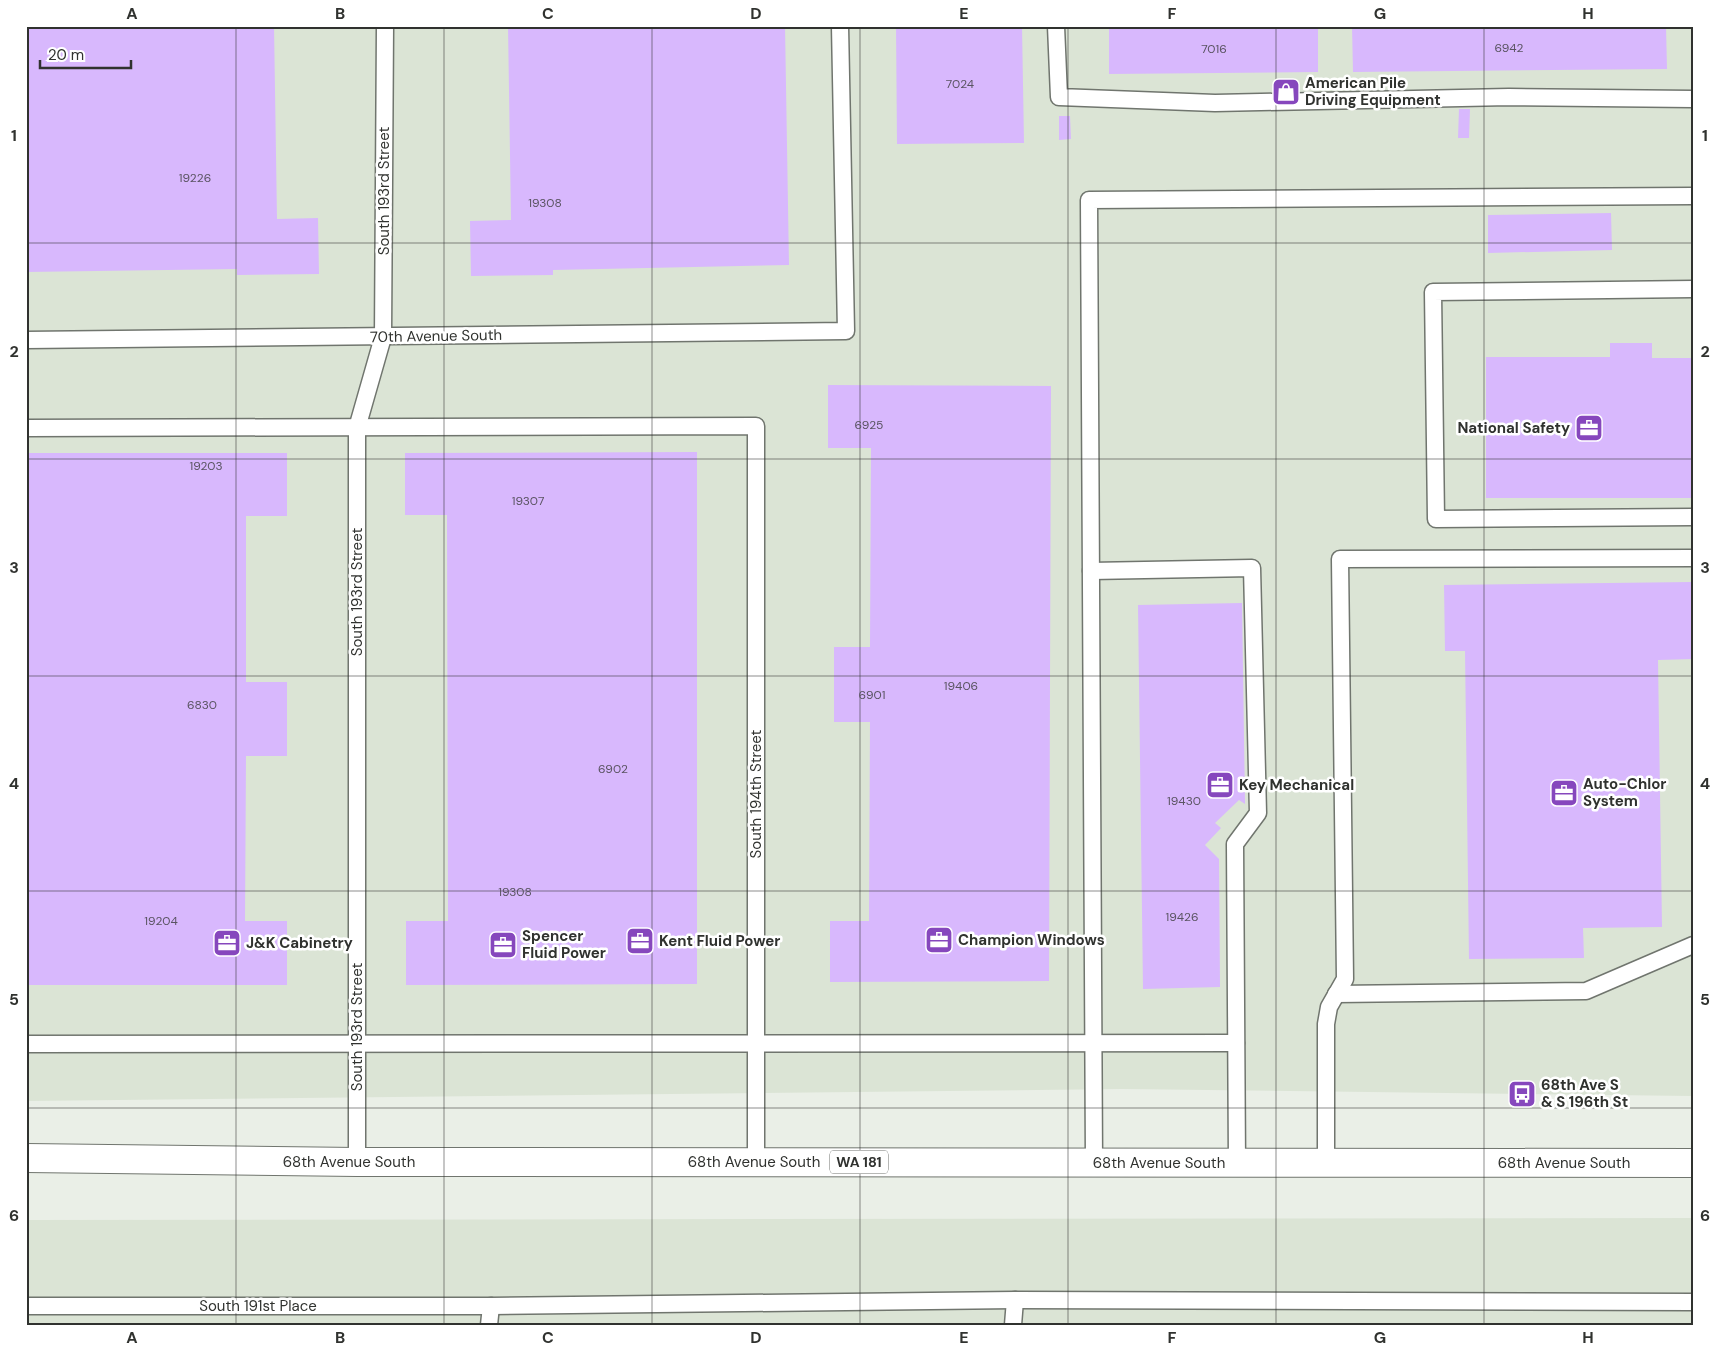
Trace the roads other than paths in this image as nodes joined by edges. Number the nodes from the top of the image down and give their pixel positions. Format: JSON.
{"nodes":[{"id":1,"x":384,"y":26,"type":"edge"},
{"id":2,"x":840,"y":26,"type":"edge"},
{"id":3,"x":1056,"y":26,"type":"edge"},
{"id":4,"x":1693,"y":99,"type":"edge"},
{"id":5,"x":1693,"y":196,"type":"edge"},
{"id":6,"x":1693,"y":288,"type":"edge"},
{"id":7,"x":383,"y":337,"type":"junction"},
{"id":8,"x":26,"y":340,"type":"edge"},
{"id":9,"x":26,"y":428,"type":"edge"},
{"id":10,"x":357,"y":428,"type":"junction"},
{"id":11,"x":1693,"y":517,"type":"edge"},
{"id":12,"x":1693,"y":558,"type":"edge"},
{"id":13,"x":1091,"y":571,"type":"junction"},
{"id":14,"x":1693,"y":945,"type":"edge"},
{"id":15,"x":1336,"y":994,"type":"junction"},
{"id":16,"x":1236,"y":1043,"type":"junction"},
{"id":17,"x":26,"y":1044,"type":"edge"},
{"id":18,"x":357,"y":1044,"type":"junction"},
{"id":19,"x":756,"y":1044,"type":"junction"},
{"id":20,"x":1094,"y":1044,"type":"junction"},
{"id":21,"x":26,"y":1158,"type":"edge"},
{"id":22,"x":356,"y":1162,"type":"junction"},
{"id":23,"x":756,"y":1162,"type":"junction"},
{"id":24,"x":1094,"y":1162,"type":"junction"},
{"id":25,"x":1237,"y":1163,"type":"junction"},
{"id":26,"x":1326,"y":1163,"type":"junction"},
{"id":27,"x":1693,"y":1163,"type":"edge"},
{"id":28,"x":1015,"y":1300,"type":"junction"},
{"id":29,"x":1693,"y":1302,"type":"edge"},
{"id":30,"x":26,"y":1306,"type":"edge"},
{"id":31,"x":491,"y":1306,"type":"junction"},
{"id":32,"x":489,"y":1325,"type":"edge"},
{"id":33,"x":1013,"y":1325,"type":"edge"}],
"edges":[{"from":1,"to":7,"type":"lane","name":"South 193rd Street"},
{"from":2,"to":7,"type":"lane","name":"70th Avenue South"},
{"from":3,"to":4,"type":"lane"},
{"from":5,"to":13,"type":"lane"},
{"from":6,"to":11,"type":"lane"},
{"from":7,"to":8,"type":"lane","name":"70th Avenue South"},
{"from":7,"to":10,"type":"lane","name":"South 193rd Street"},
{"from":9,"to":10,"type":"lane"},
{"from":10,"to":18,"type":"lane","name":"South 193rd Street"},
{"from":10,"to":19,"type":"lane","name":"South 194th Street"},
{"from":12,"to":15,"type":"lane"},
{"from":13,"to":16,"type":"lane"},
{"from":13,"to":20,"type":"lane"},
{"from":14,"to":15,"type":"lane"},
{"from":15,"to":26,"type":"lane"},
{"from":16,"to":20,"type":"lane"},
{"from":16,"to":25,"type":"lane"},
{"from":17,"to":18,"type":"lane"},
{"from":18,"to":19,"type":"lane"},
{"from":18,"to":22,"type":"lane","name":"South 193rd Street"},
{"from":19,"to":20,"type":"lane"},
{"from":19,"to":23,"type":"lane","name":"South 194th Street"},
{"from":20,"to":24,"type":"lane"},
{"from":21,"to":22,"type":"main road","name":"68th Avenue South","number":"WA 181"},
{"from":22,"to":23,"type":"main road","name":"68th Avenue South","number":"WA 181"},
{"from":23,"to":24,"type":"main road","name":"68th Avenue South","number":"WA 181"},
{"from":24,"to":25,"type":"main road","name":"68th Avenue South","number":"WA 181"},
{"from":25,"to":26,"type":"main road","name":"68th Avenue South","number":"WA 181"},
{"from":26,"to":27,"type":"main road","name":"68th Avenue South","number":"WA 181"},
{"from":28,"to":29,"type":"lane","name":"South 191st Place"},
{"from":28,"to":31,"type":"lane","name":"South 191st Place"},
{"from":28,"to":33,"type":"lane"},
{"from":30,"to":31,"type":"lane","name":"South 191st Place"},
{"from":31,"to":32,"type":"lane"}]}
